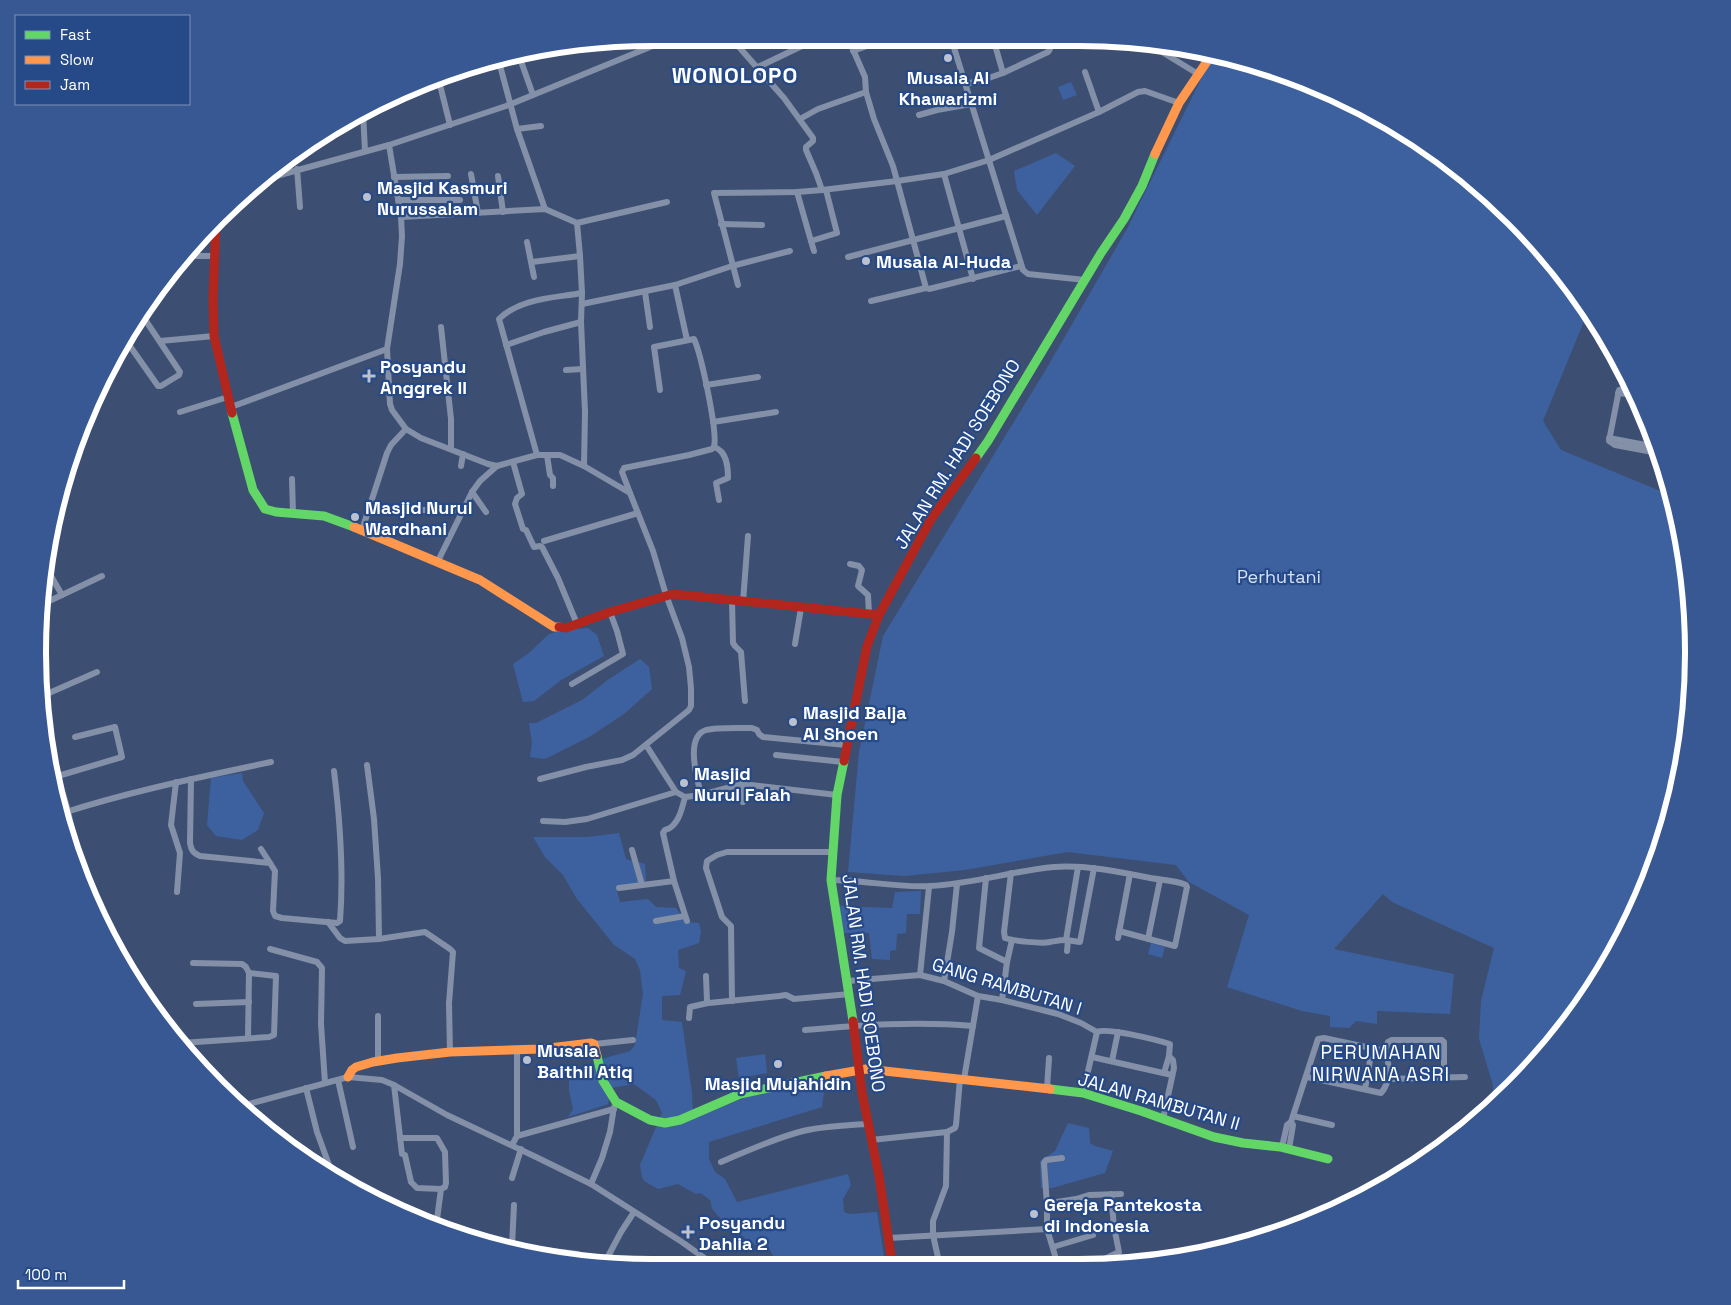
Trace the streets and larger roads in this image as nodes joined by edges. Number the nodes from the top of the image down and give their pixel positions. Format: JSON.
{"nodes":[{"id":1,"x":652,"y":46,"type":"edge"},
{"id":2,"x":738,"y":46,"type":"edge"},
{"id":3,"x":802,"y":46,"type":"edge"},
{"id":4,"x":851,"y":46,"type":"edge"},
{"id":5,"x":867,"y":46,"type":"edge"},
{"id":6,"x":954,"y":46,"type":"edge"},
{"id":7,"x":995,"y":46,"type":"edge"},
{"id":8,"x":1049,"y":46,"type":"edge"},
{"id":9,"x":853,"y":51,"type":"junction"},
{"id":10,"x":1161,"y":52,"type":"edge"},
{"id":11,"x":1207,"y":60,"type":"edge"},
{"id":12,"x":522,"y":64,"type":"dead end"},
{"id":13,"x":500,"y":66,"type":"edge"},
{"id":14,"x":758,"y":67,"type":"junction"},
{"id":15,"x":1003,"y":72,"type":"junction"},
{"id":16,"x":1085,"y":72,"type":"dead end"},
{"id":17,"x":1198,"y":74,"type":"junction"},
{"id":18,"x":966,"y":84,"type":"junction"},
{"id":19,"x":440,"y":85,"type":"edge"},
{"id":20,"x":866,"y":92,"type":"junction"},
{"id":21,"x":533,"y":95,"type":"junction"},
{"id":22,"x":1179,"y":103,"type":"junction"},
{"id":23,"x":511,"y":104,"type":"junction"},
{"id":24,"x":971,"y":104,"type":"junction"},
{"id":25,"x":1099,"y":112,"type":"junction"},
{"id":26,"x":919,"y":115,"type":"dead end"},
{"id":27,"x":800,"y":119,"type":"junction"},
{"id":28,"x":363,"y":120,"type":"edge"},
{"id":29,"x":450,"y":124,"type":"junction"},
{"id":30,"x":541,"y":126,"type":"dead end"},
{"id":31,"x":517,"y":129,"type":"junction"},
{"id":32,"x":389,"y":145,"type":"junction"},
{"id":33,"x":365,"y":151,"type":"junction"},
{"id":34,"x":989,"y":160,"type":"junction"},
{"id":35,"x":297,"y":170,"type":"junction"},
{"id":36,"x":283,"y":172,"type":"edge"},
{"id":37,"x":470,"y":174,"type":"dead end"},
{"id":38,"x":944,"y":174,"type":"junction"},
{"id":39,"x":448,"y":176,"type":"dead end"},
{"id":40,"x":498,"y":176,"type":"dead end"},
{"id":41,"x":394,"y":177,"type":"junction"},
{"id":42,"x":897,"y":181,"type":"junction"},
{"id":43,"x":824,"y":190,"type":"junction"},
{"id":44,"x":797,"y":192,"type":"junction"},
{"id":45,"x":398,"y":200,"type":"junction"},
{"id":46,"x":460,"y":200,"type":"dead end"},
{"id":47,"x":667,"y":202,"type":"dead end"},
{"id":48,"x":300,"y":207,"type":"dead end"},
{"id":49,"x":545,"y":209,"type":"junction"},
{"id":50,"x":503,"y":212,"type":"junction"},
{"id":51,"x":478,"y":213,"type":"junction"},
{"id":52,"x":1006,"y":216,"type":"junction"},
{"id":53,"x":402,"y":217,"type":"junction"},
{"id":54,"x":577,"y":223,"type":"junction"},
{"id":55,"x":721,"y":224,"type":"junction"},
{"id":56,"x":762,"y":225,"type":"dead end"},
{"id":57,"x":959,"y":228,"type":"junction"},
{"id":58,"x":215,"y":234,"type":"edge"},
{"id":59,"x":914,"y":240,"type":"junction"},
{"id":60,"x":811,"y":241,"type":"junction"},
{"id":61,"x":527,"y":242,"type":"dead end"},
{"id":62,"x":790,"y":251,"type":"dead end"},
{"id":63,"x":814,"y":251,"type":"dead end"},
{"id":64,"x":194,"y":256,"type":"edge"},
{"id":65,"x":213,"y":256,"type":"junction"},
{"id":66,"x":580,"y":256,"type":"junction"},
{"id":67,"x":848,"y":257,"type":"dead end"},
{"id":68,"x":532,"y":262,"type":"junction"},
{"id":69,"x":732,"y":266,"type":"junction"},
{"id":70,"x":1021,"y":266,"type":"junction"},
{"id":71,"x":534,"y":277,"type":"dead end"},
{"id":72,"x":973,"y":279,"type":"junction"},
{"id":73,"x":1085,"y":280,"type":"junction"},
{"id":74,"x":675,"y":285,"type":"junction"},
{"id":75,"x":738,"y":285,"type":"dead end"},
{"id":76,"x":926,"y":288,"type":"junction"},
{"id":77,"x":645,"y":292,"type":"junction"},
{"id":78,"x":582,"y":294,"type":"junction"},
{"id":79,"x":871,"y":301,"type":"dead end"},
{"id":80,"x":582,"y":304,"type":"junction"},
{"id":81,"x":145,"y":320,"type":"edge"},
{"id":82,"x":581,"y":322,"type":"junction"},
{"id":83,"x":441,"y":327,"type":"dead end"},
{"id":84,"x":650,"y":327,"type":"dead end"},
{"id":85,"x":214,"y":336,"type":"junction"},
{"id":86,"x":687,"y":340,"type":"junction"},
{"id":87,"x":160,"y":341,"type":"junction"},
{"id":88,"x":129,"y":345,"type":"edge"},
{"id":89,"x":506,"y":345,"type":"junction"},
{"id":90,"x":387,"y":349,"type":"junction"},
{"id":91,"x":583,"y":369,"type":"junction"},
{"id":92,"x":566,"y":370,"type":"dead end"},
{"id":93,"x":758,"y":377,"type":"dead end"},
{"id":94,"x":706,"y":385,"type":"junction"},
{"id":95,"x":1624,"y":389,"type":"edge"},
{"id":96,"x":660,"y":390,"type":"dead end"},
{"id":97,"x":1618,"y":393,"type":"junction"},
{"id":98,"x":1627,"y":394,"type":"edge"},
{"id":99,"x":228,"y":397,"type":"junction"},
{"id":100,"x":231,"y":407,"type":"junction"},
{"id":101,"x":180,"y":412,"type":"dead end"},
{"id":102,"x":776,"y":412,"type":"dead end"},
{"id":103,"x":713,"y":422,"type":"junction"},
{"id":104,"x":406,"y":429,"type":"junction"},
{"id":105,"x":1609,"y":438,"type":"junction"},
{"id":106,"x":1648,"y":446,"type":"edge"},
{"id":107,"x":714,"y":447,"type":"junction"},
{"id":108,"x":451,"y":449,"type":"junction"},
{"id":109,"x":1651,"y":452,"type":"edge"},
{"id":110,"x":463,"y":454,"type":"junction"},
{"id":111,"x":547,"y":454,"type":"junction"},
{"id":112,"x":537,"y":456,"type":"junction"},
{"id":113,"x":513,"y":462,"type":"junction"},
{"id":114,"x":461,"y":466,"type":"dead end"},
{"id":115,"x":498,"y":466,"type":"junction"},
{"id":116,"x":584,"y":466,"type":"junction"},
{"id":117,"x":292,"y":479,"type":"dead end"},
{"id":118,"x":553,"y":486,"type":"dead end"},
{"id":119,"x":472,"y":492,"type":"junction"},
{"id":120,"x":630,"y":494,"type":"junction"},
{"id":121,"x":719,"y":500,"type":"dead end"},
{"id":122,"x":403,"y":510,"type":"dead end"},
{"id":123,"x":464,"y":510,"type":"junction"},
{"id":124,"x":486,"y":512,"type":"dead end"},
{"id":125,"x":292,"y":513,"type":"junction"},
{"id":126,"x":638,"y":513,"type":"junction"},
{"id":127,"x":362,"y":530,"type":"junction"},
{"id":128,"x":748,"y":536,"type":"dead end"},
{"id":129,"x":544,"y":541,"type":"dead end"},
{"id":130,"x":437,"y":563,"type":"junction"},
{"id":131,"x":850,"y":564,"type":"dead end"},
{"id":132,"x":51,"y":576,"type":"edge"},
{"id":133,"x":102,"y":576,"type":"dead end"},
{"id":134,"x":62,"y":595,"type":"junction"},
{"id":135,"x":666,"y":595,"type":"junction"},
{"id":136,"x":49,"y":601,"type":"edge"},
{"id":137,"x":732,"y":601,"type":"junction"},
{"id":138,"x":743,"y":602,"type":"junction"},
{"id":139,"x":801,"y":608,"type":"junction"},
{"id":140,"x":610,"y":612,"type":"junction"},
{"id":141,"x":869,"y":614,"type":"junction"},
{"id":142,"x":879,"y":615,"type":"junction"},
{"id":143,"x":577,"y":624,"type":"junction"},
{"id":144,"x":795,"y":644,"type":"dead end"},
{"id":145,"x":97,"y":672,"type":"dead end"},
{"id":146,"x":572,"y":684,"type":"dead end"},
{"id":147,"x":48,"y":694,"type":"edge"},
{"id":148,"x":744,"y":701,"type":"dead end"},
{"id":149,"x":75,"y":737,"type":"dead end"},
{"id":150,"x":646,"y":745,"type":"junction"},
{"id":151,"x":846,"y":745,"type":"junction"},
{"id":152,"x":776,"y":755,"type":"dead end"},
{"id":153,"x":271,"y":762,"type":"dead end"},
{"id":154,"x":843,"y":762,"type":"junction"},
{"id":155,"x":367,"y":765,"type":"dead end"},
{"id":156,"x":334,"y":771,"type":"dead end"},
{"id":157,"x":59,"y":776,"type":"edge"},
{"id":158,"x":191,"y":779,"type":"junction"},
{"id":159,"x":540,"y":779,"type":"dead end"},
{"id":160,"x":176,"y":782,"type":"junction"},
{"id":161,"x":742,"y":784,"type":"junction"},
{"id":162,"x":676,"y":792,"type":"junction"},
{"id":163,"x":701,"y":795,"type":"junction"},
{"id":164,"x":837,"y":795,"type":"junction"},
{"id":165,"x":685,"y":797,"type":"junction"},
{"id":166,"x":743,"y":802,"type":"dead end"},
{"id":167,"x":68,"y":811,"type":"edge"},
{"id":168,"x":543,"y":820,"type":"dead end"},
{"id":169,"x":261,"y":849,"type":"dead end"},
{"id":170,"x":632,"y":850,"type":"dead end"},
{"id":171,"x":832,"y":852,"type":"junction"},
{"id":172,"x":270,"y":863,"type":"junction"},
{"id":173,"x":1078,"y":867,"type":"junction"},
{"id":174,"x":1094,"y":868,"type":"junction"},
{"id":175,"x":1012,"y":873,"type":"junction"},
{"id":176,"x":1130,"y":874,"type":"junction"},
{"id":177,"x":986,"y":878,"type":"junction"},
{"id":178,"x":831,"y":880,"type":"junction"},
{"id":179,"x":1160,"y":880,"type":"junction"},
{"id":180,"x":674,"y":881,"type":"junction"},
{"id":181,"x":957,"y":884,"type":"junction"},
{"id":182,"x":642,"y":885,"type":"junction"},
{"id":183,"x":929,"y":886,"type":"junction"},
{"id":184,"x":619,"y":888,"type":"dead end"},
{"id":185,"x":177,"y":892,"type":"dead end"},
{"id":186,"x":656,"y":921,"type":"dead end"},
{"id":187,"x":328,"y":922,"type":"junction"},
{"id":188,"x":379,"y":939,"type":"junction"},
{"id":189,"x":1148,"y":939,"type":"junction"},
{"id":190,"x":1012,"y":940,"type":"junction"},
{"id":191,"x":1067,"y":940,"type":"junction"},
{"id":192,"x":270,"y":949,"type":"dead end"},
{"id":193,"x":1067,"y":951,"type":"dead end"},
{"id":194,"x":1007,"y":962,"type":"junction"},
{"id":195,"x":193,"y":963,"type":"dead end"},
{"id":196,"x":249,"y":973,"type":"junction"},
{"id":197,"x":920,"y":975,"type":"junction"},
{"id":198,"x":706,"y":976,"type":"dead end"},
{"id":199,"x":848,"y":981,"type":"junction"},
{"id":200,"x":944,"y":981,"type":"junction"},
{"id":201,"x":850,"y":994,"type":"junction"},
{"id":202,"x":978,"y":996,"type":"junction"},
{"id":203,"x":1002,"y":1000,"type":"junction"},
{"id":204,"x":732,"y":1001,"type":"junction"},
{"id":205,"x":248,"y":1002,"type":"junction"},
{"id":206,"x":707,"y":1002,"type":"junction"},
{"id":207,"x":196,"y":1004,"type":"dead end"},
{"id":208,"x":378,"y":1016,"type":"dead end"},
{"id":209,"x":689,"y":1018,"type":"dead end"},
{"id":210,"x":855,"y":1026,"type":"junction"},
{"id":211,"x":973,"y":1026,"type":"junction"},
{"id":212,"x":805,"y":1030,"type":"dead end"},
{"id":213,"x":1097,"y":1032,"type":"junction"},
{"id":214,"x":1118,"y":1032,"type":"junction"},
{"id":215,"x":248,"y":1038,"type":"junction"},
{"id":216,"x":633,"y":1040,"type":"dead end"},
{"id":217,"x":189,"y":1042,"type":"edge"},
{"id":218,"x":594,"y":1044,"type":"junction"},
{"id":219,"x":1372,"y":1049,"type":"junction"},
{"id":220,"x":517,"y":1050,"type":"junction"},
{"id":221,"x":1385,"y":1051,"type":"junction"},
{"id":222,"x":450,"y":1052,"type":"junction"},
{"id":223,"x":1169,"y":1056,"type":"junction"},
{"id":224,"x":1092,"y":1057,"type":"junction"},
{"id":225,"x":1049,"y":1058,"type":"dead end"},
{"id":226,"x":378,"y":1061,"type":"junction"},
{"id":227,"x":1112,"y":1061,"type":"junction"},
{"id":228,"x":860,"y":1069,"type":"junction"},
{"id":229,"x":1164,"y":1073,"type":"junction"},
{"id":230,"x":1172,"y":1075,"type":"junction"},
{"id":231,"x":348,"y":1077,"type":"junction"},
{"id":232,"x":1306,"y":1077,"type":"junction"},
{"id":233,"x":1444,"y":1077,"type":"junction"},
{"id":234,"x":1464,"y":1077,"type":"dead end"},
{"id":235,"x":962,"y":1079,"type":"junction"},
{"id":236,"x":1388,"y":1079,"type":"junction"},
{"id":237,"x":338,"y":1080,"type":"junction"},
{"id":238,"x":325,"y":1083,"type":"junction"},
{"id":239,"x":394,"y":1085,"type":"junction"},
{"id":240,"x":306,"y":1088,"type":"junction"},
{"id":241,"x":1047,"y":1089,"type":"junction"},
{"id":242,"x":1364,"y":1089,"type":"junction"},
{"id":243,"x":1083,"y":1093,"type":"junction"},
{"id":244,"x":249,"y":1104,"type":"edge"},
{"id":245,"x":615,"y":1105,"type":"junction"},
{"id":246,"x":1163,"y":1119,"type":"junction"},
{"id":247,"x":1292,"y":1119,"type":"junction"},
{"id":248,"x":868,"y":1124,"type":"junction"},
{"id":249,"x":1332,"y":1124,"type":"dead end"},
{"id":250,"x":947,"y":1132,"type":"junction"},
{"id":251,"x":517,"y":1136,"type":"junction"},
{"id":252,"x":400,"y":1138,"type":"junction"},
{"id":253,"x":871,"y":1140,"type":"junction"},
{"id":254,"x":512,"y":1145,"type":"junction"},
{"id":255,"x":353,"y":1147,"type":"dead end"},
{"id":256,"x":1285,"y":1148,"type":"junction"},
{"id":257,"x":521,"y":1149,"type":"junction"},
{"id":258,"x":1062,"y":1158,"type":"dead end"},
{"id":259,"x":1328,"y":1159,"type":"dead end"},
{"id":260,"x":721,"y":1162,"type":"dead end"},
{"id":261,"x":328,"y":1165,"type":"edge"},
{"id":262,"x":512,"y":1178,"type":"dead end"},
{"id":263,"x":590,"y":1184,"type":"junction"},
{"id":264,"x":441,"y":1189,"type":"junction"},
{"id":265,"x":1111,"y":1194,"type":"junction"},
{"id":266,"x":1121,"y":1194,"type":"dead end"},
{"id":267,"x":514,"y":1205,"type":"dead end"},
{"id":268,"x":1047,"y":1205,"type":"junction"},
{"id":269,"x":634,"y":1212,"type":"junction"},
{"id":270,"x":437,"y":1219,"type":"edge"},
{"id":271,"x":1047,"y":1229,"type":"junction"},
{"id":272,"x":933,"y":1235,"type":"junction"},
{"id":273,"x":1093,"y":1235,"type":"dead end"},
{"id":274,"x":889,"y":1238,"type":"junction"},
{"id":275,"x":512,"y":1242,"type":"edge"},
{"id":276,"x":1052,"y":1247,"type":"junction"},
{"id":277,"x":563,"y":1252,"type":"edge"},
{"id":278,"x":579,"y":1254,"type":"edge"},
{"id":279,"x":608,"y":1257,"type":"edge"},
{"id":280,"x":1107,"y":1258,"type":"edge"},
{"id":281,"x":706,"y":1259,"type":"edge"},
{"id":282,"x":892,"y":1259,"type":"edge"},
{"id":283,"x":938,"y":1259,"type":"edge"},
{"id":284,"x":1056,"y":1259,"type":"edge"}],
"edges":[{"from":1,"to":21,"type":"street"},
{"from":2,"to":14,"type":"street"},
{"from":3,"to":14,"type":"street"},
{"from":4,"to":9,"type":"street"},
{"from":5,"to":9,"type":"street"},
{"from":6,"to":18,"type":"street"},
{"from":7,"to":15,"type":"street"},
{"from":8,"to":15,"type":"street"},
{"from":9,"to":20,"type":"street"},
{"from":10,"to":17,"type":"street"},
{"from":11,"to":17,"type":"street","name":"JALAN RM. HADI SOEBONO"},
{"from":12,"to":21,"type":"street"},
{"from":13,"to":23,"type":"street"},
{"from":14,"to":27,"type":"street"},
{"from":15,"to":18,"type":"street"},
{"from":16,"to":25,"type":"street"},
{"from":17,"to":22,"type":"street","name":"JALAN RM. HADI SOEBONO"},
{"from":18,"to":24,"type":"street"},
{"from":19,"to":29,"type":"street"},
{"from":20,"to":27,"type":"street"},
{"from":20,"to":42,"type":"street"},
{"from":21,"to":23,"type":"street"},
{"from":22,"to":25,"type":"street"},
{"from":22,"to":73,"type":"street","name":"JALAN RM. HADI SOEBONO"},
{"from":23,"to":29,"type":"street"},
{"from":23,"to":31,"type":"street"},
{"from":24,"to":26,"type":"street"},
{"from":24,"to":34,"type":"street"},
{"from":25,"to":34,"type":"street"},
{"from":27,"to":43,"type":"street"},
{"from":28,"to":33,"type":"street"},
{"from":29,"to":32,"type":"street"},
{"from":30,"to":31,"type":"street"},
{"from":31,"to":49,"type":"street"},
{"from":32,"to":33,"type":"street"},
{"from":32,"to":41,"type":"street"},
{"from":33,"to":35,"type":"street"},
{"from":34,"to":38,"type":"street"},
{"from":34,"to":52,"type":"street"},
{"from":35,"to":36,"type":"street"},
{"from":35,"to":48,"type":"street"},
{"from":37,"to":51,"type":"street"},
{"from":38,"to":42,"type":"street"},
{"from":38,"to":57,"type":"street"},
{"from":39,"to":41,"type":"street"},
{"from":40,"to":50,"type":"street"},
{"from":41,"to":45,"type":"street"},
{"from":42,"to":43,"type":"street"},
{"from":42,"to":59,"type":"street"},
{"from":43,"to":44,"type":"street"},
{"from":43,"to":60,"type":"street"},
{"from":44,"to":55,"type":"street"},
{"from":44,"to":60,"type":"street"},
{"from":45,"to":46,"type":"street"},
{"from":45,"to":53,"type":"street"},
{"from":47,"to":54,"type":"street"},
{"from":49,"to":50,"type":"street"},
{"from":49,"to":54,"type":"street"},
{"from":50,"to":51,"type":"street"},
{"from":51,"to":53,"type":"street"},
{"from":52,"to":57,"type":"street"},
{"from":52,"to":70,"type":"street"},
{"from":53,"to":90,"type":"street"},
{"from":54,"to":66,"type":"street"},
{"from":55,"to":56,"type":"street"},
{"from":55,"to":69,"type":"street"},
{"from":57,"to":59,"type":"street"},
{"from":57,"to":72,"type":"street"},
{"from":58,"to":65,"type":"street"},
{"from":59,"to":67,"type":"street"},
{"from":59,"to":76,"type":"street"},
{"from":60,"to":63,"type":"street"},
{"from":61,"to":68,"type":"street"},
{"from":62,"to":69,"type":"street"},
{"from":64,"to":65,"type":"street"},
{"from":65,"to":85,"type":"street"},
{"from":66,"to":68,"type":"street"},
{"from":66,"to":78,"type":"street"},
{"from":68,"to":71,"type":"street"},
{"from":69,"to":74,"type":"street"},
{"from":69,"to":75,"type":"street"},
{"from":70,"to":72,"type":"street"},
{"from":70,"to":73,"type":"street"},
{"from":72,"to":76,"type":"street"},
{"from":73,"to":142,"type":"street","name":"JALAN RM. HADI SOEBONO"},
{"from":74,"to":77,"type":"street"},
{"from":74,"to":86,"type":"street"},
{"from":76,"to":79,"type":"street"},
{"from":77,"to":80,"type":"street"},
{"from":77,"to":84,"type":"street"},
{"from":78,"to":80,"type":"street"},
{"from":78,"to":89,"type":"street"},
{"from":80,"to":82,"type":"street"},
{"from":81,"to":87,"type":"street"},
{"from":82,"to":89,"type":"street"},
{"from":82,"to":91,"type":"street"},
{"from":83,"to":108,"type":"street"},
{"from":85,"to":87,"type":"street"},
{"from":85,"to":99,"type":"street"},
{"from":86,"to":94,"type":"street"},
{"from":86,"to":96,"type":"street"},
{"from":87,"to":88,"type":"street"},
{"from":89,"to":112,"type":"street"},
{"from":90,"to":100,"type":"street"},
{"from":90,"to":104,"type":"street"},
{"from":91,"to":92,"type":"street"},
{"from":91,"to":116,"type":"street"},
{"from":93,"to":94,"type":"street"},
{"from":94,"to":103,"type":"street"},
{"from":95,"to":97,"type":"street"},
{"from":97,"to":98,"type":"street"},
{"from":97,"to":105,"type":"street"},
{"from":99,"to":100,"type":"street"},
{"from":99,"to":101,"type":"street"},
{"from":100,"to":125,"type":"street"},
{"from":102,"to":103,"type":"street"},
{"from":103,"to":107,"type":"street"},
{"from":104,"to":108,"type":"street"},
{"from":104,"to":127,"type":"street"},
{"from":105,"to":106,"type":"street"},
{"from":105,"to":109,"type":"street"},
{"from":107,"to":120,"type":"street"},
{"from":107,"to":121,"type":"street"},
{"from":108,"to":110,"type":"street"},
{"from":110,"to":114,"type":"street"},
{"from":110,"to":115,"type":"street"},
{"from":111,"to":112,"type":"street"},
{"from":111,"to":116,"type":"street"},
{"from":111,"to":118,"type":"street"},
{"from":112,"to":113,"type":"street"},
{"from":113,"to":115,"type":"street"},
{"from":113,"to":143,"type":"street"},
{"from":115,"to":119,"type":"street"},
{"from":116,"to":120,"type":"street"},
{"from":117,"to":125,"type":"street"},
{"from":119,"to":123,"type":"street"},
{"from":119,"to":124,"type":"street"},
{"from":120,"to":126,"type":"street"},
{"from":122,"to":123,"type":"street"},
{"from":123,"to":130,"type":"street"},
{"from":125,"to":127,"type":"street"},
{"from":126,"to":129,"type":"street"},
{"from":126,"to":135,"type":"street"},
{"from":127,"to":130,"type":"street"},
{"from":128,"to":138,"type":"street"},
{"from":130,"to":143,"type":"street"},
{"from":131,"to":141,"type":"street"},
{"from":132,"to":134,"type":"street"},
{"from":133,"to":134,"type":"street"},
{"from":134,"to":136,"type":"street"},
{"from":135,"to":137,"type":"street"},
{"from":135,"to":140,"type":"street"},
{"from":135,"to":150,"type":"street"},
{"from":137,"to":138,"type":"street"},
{"from":137,"to":148,"type":"street"},
{"from":138,"to":139,"type":"street"},
{"from":139,"to":141,"type":"street"},
{"from":139,"to":144,"type":"street"},
{"from":140,"to":143,"type":"street"},
{"from":140,"to":146,"type":"street"},
{"from":141,"to":142,"type":"street"},
{"from":142,"to":151,"type":"street","name":"JALAN RM. HADI SOEBONO"},
{"from":145,"to":147,"type":"street"},
{"from":149,"to":157,"type":"street"},
{"from":150,"to":159,"type":"street"},
{"from":150,"to":162,"type":"street"},
{"from":151,"to":154,"type":"street","name":"JALAN RM. HADI SOEBONO"},
{"from":151,"to":163,"type":"street"},
{"from":152,"to":154,"type":"street"},
{"from":153,"to":158,"type":"street"},
{"from":154,"to":164,"type":"street","name":"JALAN RM. HADI SOEBONO"},
{"from":155,"to":188,"type":"street"},
{"from":156,"to":187,"type":"street"},
{"from":158,"to":160,"type":"street"},
{"from":158,"to":172,"type":"street"},
{"from":160,"to":167,"type":"street"},
{"from":160,"to":185,"type":"street"},
{"from":161,"to":163,"type":"street"},
{"from":161,"to":164,"type":"street"},
{"from":161,"to":166,"type":"street"},
{"from":162,"to":165,"type":"street"},
{"from":162,"to":168,"type":"street"},
{"from":163,"to":165,"type":"street"},
{"from":164,"to":171,"type":"street","name":"JALAN RM. HADI SOEBONO"},
{"from":165,"to":180,"type":"street"},
{"from":169,"to":172,"type":"street"},
{"from":170,"to":182,"type":"street"},
{"from":171,"to":178,"type":"street","name":"JALAN RM. HADI SOEBONO"},
{"from":171,"to":204,"type":"street"},
{"from":172,"to":187,"type":"street"},
{"from":173,"to":174,"type":"street"},
{"from":173,"to":175,"type":"street"},
{"from":173,"to":191,"type":"street"},
{"from":174,"to":176,"type":"street"},
{"from":174,"to":191,"type":"street"},
{"from":175,"to":177,"type":"street"},
{"from":175,"to":190,"type":"street"},
{"from":176,"to":179,"type":"street"},
{"from":176,"to":189,"type":"street"},
{"from":177,"to":181,"type":"street"},
{"from":177,"to":194,"type":"street"},
{"from":178,"to":183,"type":"street"},
{"from":178,"to":199,"type":"street","name":"JALAN RM. HADI SOEBONO"},
{"from":179,"to":189,"type":"street"},
{"from":179,"to":189,"type":"street"},
{"from":180,"to":182,"type":"street"},
{"from":180,"to":186,"type":"street"},
{"from":181,"to":183,"type":"street"},
{"from":181,"to":200,"type":"street"},
{"from":182,"to":184,"type":"street"},
{"from":183,"to":197,"type":"street"},
{"from":187,"to":188,"type":"street"},
{"from":188,"to":222,"type":"street"},
{"from":190,"to":191,"type":"street"},
{"from":190,"to":194,"type":"street"},
{"from":191,"to":193,"type":"street"},
{"from":192,"to":238,"type":"street"},
{"from":194,"to":203,"type":"street"},
{"from":195,"to":196,"type":"street"},
{"from":196,"to":205,"type":"street"},
{"from":196,"to":215,"type":"street"},
{"from":197,"to":199,"type":"street","name":"GANG RAMBUTAN I"},
{"from":197,"to":200,"type":"street","name":"GANG RAMBUTAN I"},
{"from":198,"to":206,"type":"street"},
{"from":199,"to":201,"type":"street","name":"JALAN RM. HADI SOEBONO"},
{"from":200,"to":202,"type":"street","name":"GANG RAMBUTAN I"},
{"from":201,"to":204,"type":"street"},
{"from":201,"to":210,"type":"street","name":"JALAN RM. HADI SOEBONO"},
{"from":202,"to":203,"type":"street","name":"GANG RAMBUTAN I"},
{"from":202,"to":211,"type":"street"},
{"from":203,"to":213,"type":"street","name":"GANG RAMBUTAN I"},
{"from":204,"to":206,"type":"street"},
{"from":205,"to":207,"type":"street"},
{"from":205,"to":215,"type":"street"},
{"from":206,"to":209,"type":"street"},
{"from":208,"to":226,"type":"street"},
{"from":210,"to":211,"type":"street"},
{"from":210,"to":212,"type":"street"},
{"from":210,"to":228,"type":"street","name":"JALAN RM. HADI SOEBONO"},
{"from":211,"to":235,"type":"street"},
{"from":213,"to":214,"type":"street"},
{"from":213,"to":224,"type":"street"},
{"from":214,"to":223,"type":"street"},
{"from":214,"to":227,"type":"street"},
{"from":215,"to":217,"type":"street"},
{"from":216,"to":218,"type":"street"},
{"from":218,"to":220,"type":"street"},
{"from":218,"to":245,"type":"street"},
{"from":219,"to":221,"type":"street"},
{"from":219,"to":232,"type":"street"},
{"from":219,"to":242,"type":"street"},
{"from":220,"to":222,"type":"street"},
{"from":220,"to":251,"type":"street"},
{"from":221,"to":233,"type":"street"},
{"from":221,"to":236,"type":"street"},
{"from":222,"to":226,"type":"street"},
{"from":223,"to":229,"type":"street"},
{"from":223,"to":230,"type":"street"},
{"from":224,"to":227,"type":"street"},
{"from":224,"to":243,"type":"street"},
{"from":225,"to":241,"type":"street"},
{"from":226,"to":231,"type":"street"},
{"from":227,"to":229,"type":"street"},
{"from":228,"to":235,"type":"street","name":"JALAN RAMBUTAN II"},
{"from":228,"to":245,"type":"street","name":"JALAN RAMBUTAN II"},
{"from":228,"to":248,"type":"street","name":"JALAN RM. HADI SOEBONO"},
{"from":229,"to":230,"type":"street"},
{"from":230,"to":246,"type":"street"},
{"from":231,"to":237,"type":"street"},
{"from":231,"to":239,"type":"street"},
{"from":232,"to":242,"type":"street"},
{"from":232,"to":247,"type":"street"},
{"from":233,"to":234,"type":"street"},
{"from":233,"to":236,"type":"street"},
{"from":235,"to":241,"type":"street","name":"JALAN RAMBUTAN II"},
{"from":235,"to":250,"type":"street"},
{"from":236,"to":242,"type":"street"},
{"from":237,"to":238,"type":"street"},
{"from":237,"to":255,"type":"street"},
{"from":238,"to":240,"type":"street"},
{"from":239,"to":252,"type":"street"},
{"from":239,"to":254,"type":"street"},
{"from":240,"to":244,"type":"street"},
{"from":240,"to":261,"type":"street"},
{"from":241,"to":243,"type":"street","name":"JALAN RAMBUTAN II"},
{"from":243,"to":246,"type":"street","name":"JALAN RAMBUTAN II"},
{"from":245,"to":251,"type":"street"},
{"from":245,"to":263,"type":"street"},
{"from":246,"to":256,"type":"street","name":"JALAN RAMBUTAN II"},
{"from":247,"to":249,"type":"street"},
{"from":247,"to":256,"type":"street"},
{"from":248,"to":253,"type":"street","name":"JALAN RM. HADI SOEBONO"},
{"from":248,"to":260,"type":"street"},
{"from":250,"to":253,"type":"street"},
{"from":250,"to":272,"type":"street"},
{"from":251,"to":254,"type":"street"},
{"from":252,"to":264,"type":"street"},
{"from":252,"to":264,"type":"street"},
{"from":253,"to":274,"type":"street","name":"JALAN RM. HADI SOEBONO"},
{"from":254,"to":257,"type":"street"},
{"from":256,"to":259,"type":"street","name":"JALAN RAMBUTAN II"},
{"from":257,"to":262,"type":"street"},
{"from":257,"to":263,"type":"street"},
{"from":258,"to":268,"type":"street"},
{"from":263,"to":269,"type":"street"},
{"from":264,"to":270,"type":"street"},
{"from":265,"to":266,"type":"street"},
{"from":265,"to":268,"type":"street"},
{"from":265,"to":280,"type":"street"},
{"from":267,"to":275,"type":"street"},
{"from":268,"to":271,"type":"street"},
{"from":269,"to":279,"type":"street"},
{"from":269,"to":281,"type":"street"},
{"from":271,"to":272,"type":"street"},
{"from":271,"to":276,"type":"street"},
{"from":272,"to":274,"type":"street"},
{"from":272,"to":283,"type":"street"},
{"from":273,"to":276,"type":"street"},
{"from":274,"to":282,"type":"street","name":"JALAN RM. HADI SOEBONO"},
{"from":276,"to":284,"type":"street"},
{"from":277,"to":278,"type":"street"}]}
